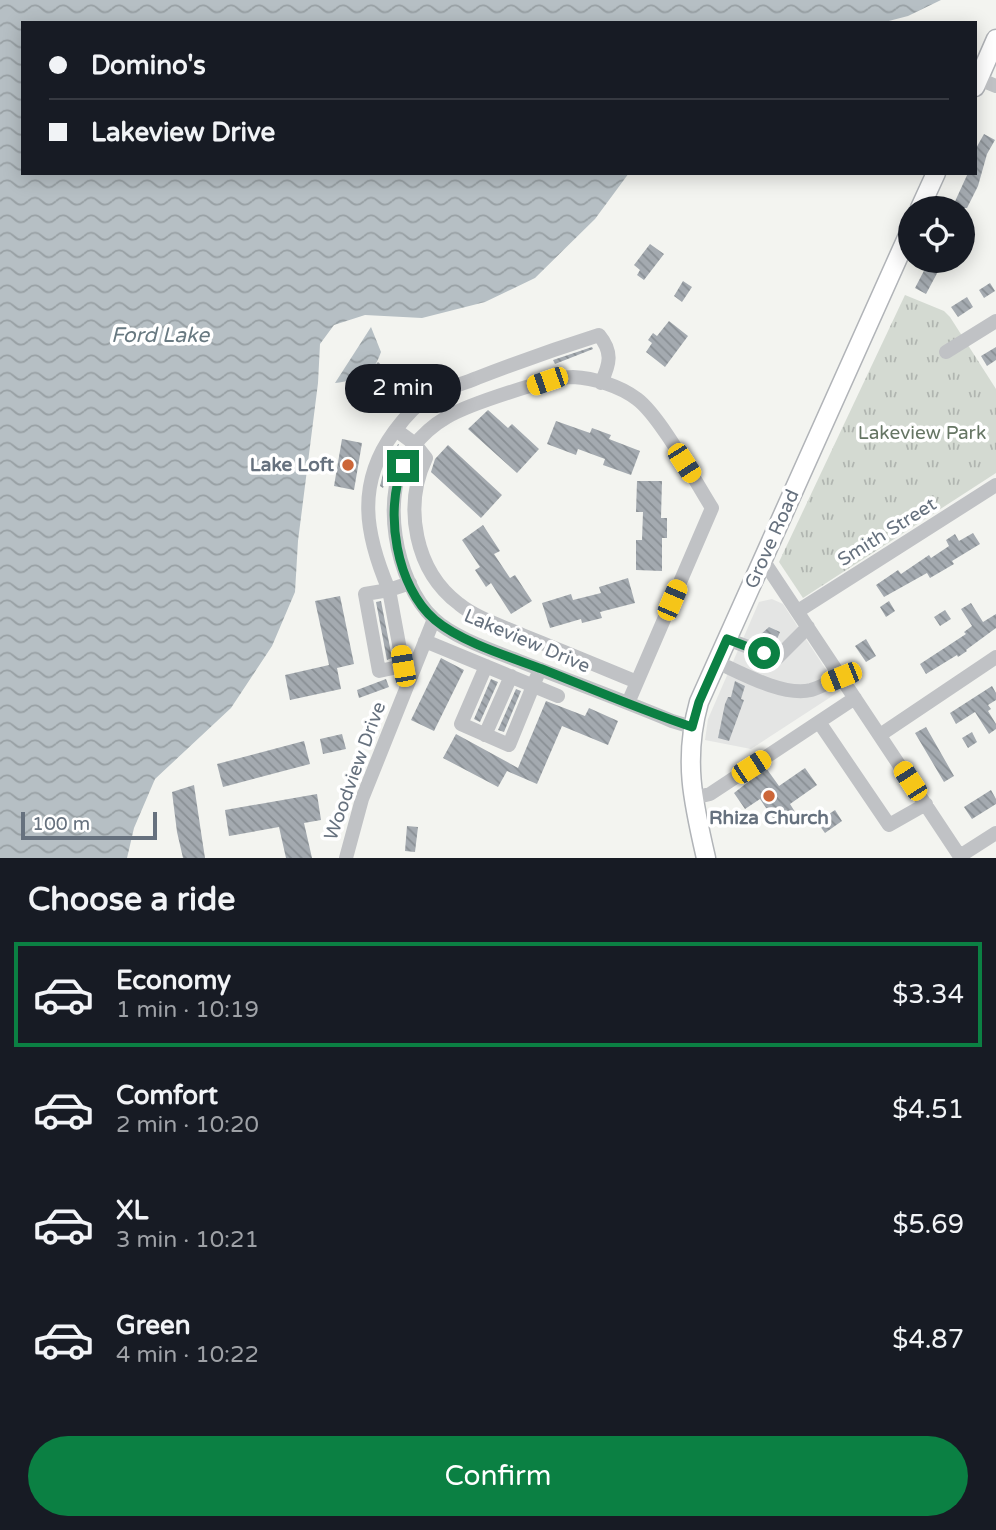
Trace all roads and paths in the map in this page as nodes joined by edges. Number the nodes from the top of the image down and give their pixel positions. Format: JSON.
{"nodes":[{"id":1,"x":996,"y":39,"type":"edge"},
{"id":2,"x":977,"y":83,"type":"edge"},
{"id":3,"x":996,"y":86,"type":"edge"},
{"id":4,"x":935,"y":175,"type":"edge"},
{"id":5,"x":925,"y":196,"type":"edge"},
{"id":6,"x":898,"y":257,"type":"edge"},
{"id":7,"x":996,"y":321,"type":"edge"},
{"id":8,"x":946,"y":352,"type":"dead end"},
{"id":9,"x":601,"y":383,"type":"junction"},
{"id":10,"x":431,"y":396,"type":"junction"},
{"id":11,"x":445,"y":418,"type":"junction"},
{"id":12,"x":396,"y":430,"type":"junction"},
{"id":13,"x":415,"y":444,"type":"junction"},
{"id":14,"x":996,"y":485,"type":"edge"},
{"id":15,"x":764,"y":559,"type":"junction"},
{"id":16,"x":410,"y":583,"type":"junction"},
{"id":17,"x":389,"y":590,"type":"junction"},
{"id":18,"x":798,"y":611,"type":"junction"},
{"id":19,"x":434,"y":619,"type":"junction"},
{"id":20,"x":498,"y":625,"type":"junction"},
{"id":21,"x":808,"y":627,"type":"junction"},
{"id":22,"x":727,"y":639,"type":"junction"},
{"id":23,"x":425,"y":641,"type":"junction"},
{"id":24,"x":486,"y":648,"type":"junction"},
{"id":25,"x":996,"y":657,"type":"edge"},
{"id":26,"x":716,"y":662,"type":"junction"},
{"id":27,"x":486,"y":666,"type":"junction"},
{"id":28,"x":408,"y":669,"type":"junction"},
{"id":29,"x":540,"y":669,"type":"junction"},
{"id":30,"x":511,"y":676,"type":"junction"},
{"id":31,"x":841,"y":677,"type":"junction"},
{"id":32,"x":637,"y":682,"type":"junction"},
{"id":33,"x":533,"y":686,"type":"junction"},
{"id":34,"x":558,"y":696,"type":"dead end"},
{"id":35,"x":856,"y":698,"type":"junction"},
{"id":36,"x":628,"y":703,"type":"junction"},
{"id":37,"x":819,"y":722,"type":"junction"},
{"id":38,"x":692,"y":727,"type":"junction"},
{"id":39,"x":485,"y":735,"type":"junction"},
{"id":40,"x":880,"y":735,"type":"junction"},
{"id":41,"x":692,"y":798,"type":"junction"},
{"id":42,"x":926,"y":804,"type":"junction"},
{"id":43,"x":996,"y":833,"type":"edge"},
{"id":44,"x":961,"y":857,"type":"edge"},
{"id":45,"x":346,"y":858,"type":"edge"},
{"id":46,"x":706,"y":858,"type":"edge"}],
"edges":[{"from":1,"to":2,"type":"main road"},
{"from":2,"to":3,"type":"street"},
{"from":4,"to":5,"type":"main road"},
{"from":6,"to":15,"type":"main road","name":"Grove Road"},
{"from":7,"to":8,"type":"street"},
{"from":9,"to":10,"type":"street"},
{"from":9,"to":11,"type":"street","name":"Lakeview Drive"},
{"from":9,"to":32,"type":"street","name":"Lakeview Drive"},
{"from":10,"to":11,"type":"street"},
{"from":10,"to":12,"type":"street"},
{"from":11,"to":13,"type":"street","name":"Lakeview Drive"},
{"from":12,"to":13,"type":"street"},
{"from":12,"to":17,"type":"street"},
{"from":13,"to":16,"type":"street","name":"Lakeview Drive"},
{"from":13,"to":20,"type":"street"},
{"from":14,"to":18,"type":"street","name":"Smith Street"},
{"from":15,"to":18,"type":"street"},
{"from":15,"to":22,"type":"main road","name":"Grove Road"},
{"from":16,"to":17,"type":"street"},
{"from":16,"to":19,"type":"street","name":"Lakeview Drive"},
{"from":17,"to":28,"type":"street"},
{"from":17,"to":28,"type":"street"},
{"from":18,"to":21,"type":"street"},
{"from":19,"to":23,"type":"street","name":"Woodview Drive"},
{"from":19,"to":24,"type":"street","name":"Lakeview Drive"},
{"from":20,"to":24,"type":"street"},
{"from":20,"to":32,"type":"street"},
{"from":21,"to":22,"type":"street"},
{"from":21,"to":31,"type":"street"},
{"from":22,"to":26,"type":"main road","name":"Grove Road"},
{"from":23,"to":27,"type":"street"},
{"from":23,"to":28,"type":"street","name":"Woodview Drive"},
{"from":24,"to":29,"type":"street","name":"Lakeview Drive"},
{"from":25,"to":40,"type":"street"},
{"from":26,"to":31,"type":"street"},
{"from":26,"to":38,"type":"main road","name":"Grove Road"},
{"from":27,"to":30,"type":"street"},
{"from":27,"to":39,"type":"street"},
{"from":28,"to":45,"type":"street","name":"Woodview Drive"},
{"from":29,"to":33,"type":"street"},
{"from":29,"to":36,"type":"street","name":"Lakeview Drive"},
{"from":30,"to":33,"type":"street"},
{"from":30,"to":39,"type":"street"},
{"from":31,"to":35,"type":"street"},
{"from":32,"to":36,"type":"street","name":"Lakeview Drive"},
{"from":33,"to":34,"type":"street"},
{"from":33,"to":39,"type":"street"},
{"from":35,"to":37,"type":"street"},
{"from":35,"to":40,"type":"street"},
{"from":36,"to":38,"type":"street"},
{"from":37,"to":41,"type":"street"},
{"from":37,"to":42,"type":"street"},
{"from":38,"to":41,"type":"main road","name":"Grove Road"},
{"from":40,"to":42,"type":"street"},
{"from":41,"to":46,"type":"main road","name":"Grove Road"},
{"from":42,"to":44,"type":"street"},
{"from":43,"to":44,"type":"street"}]}
